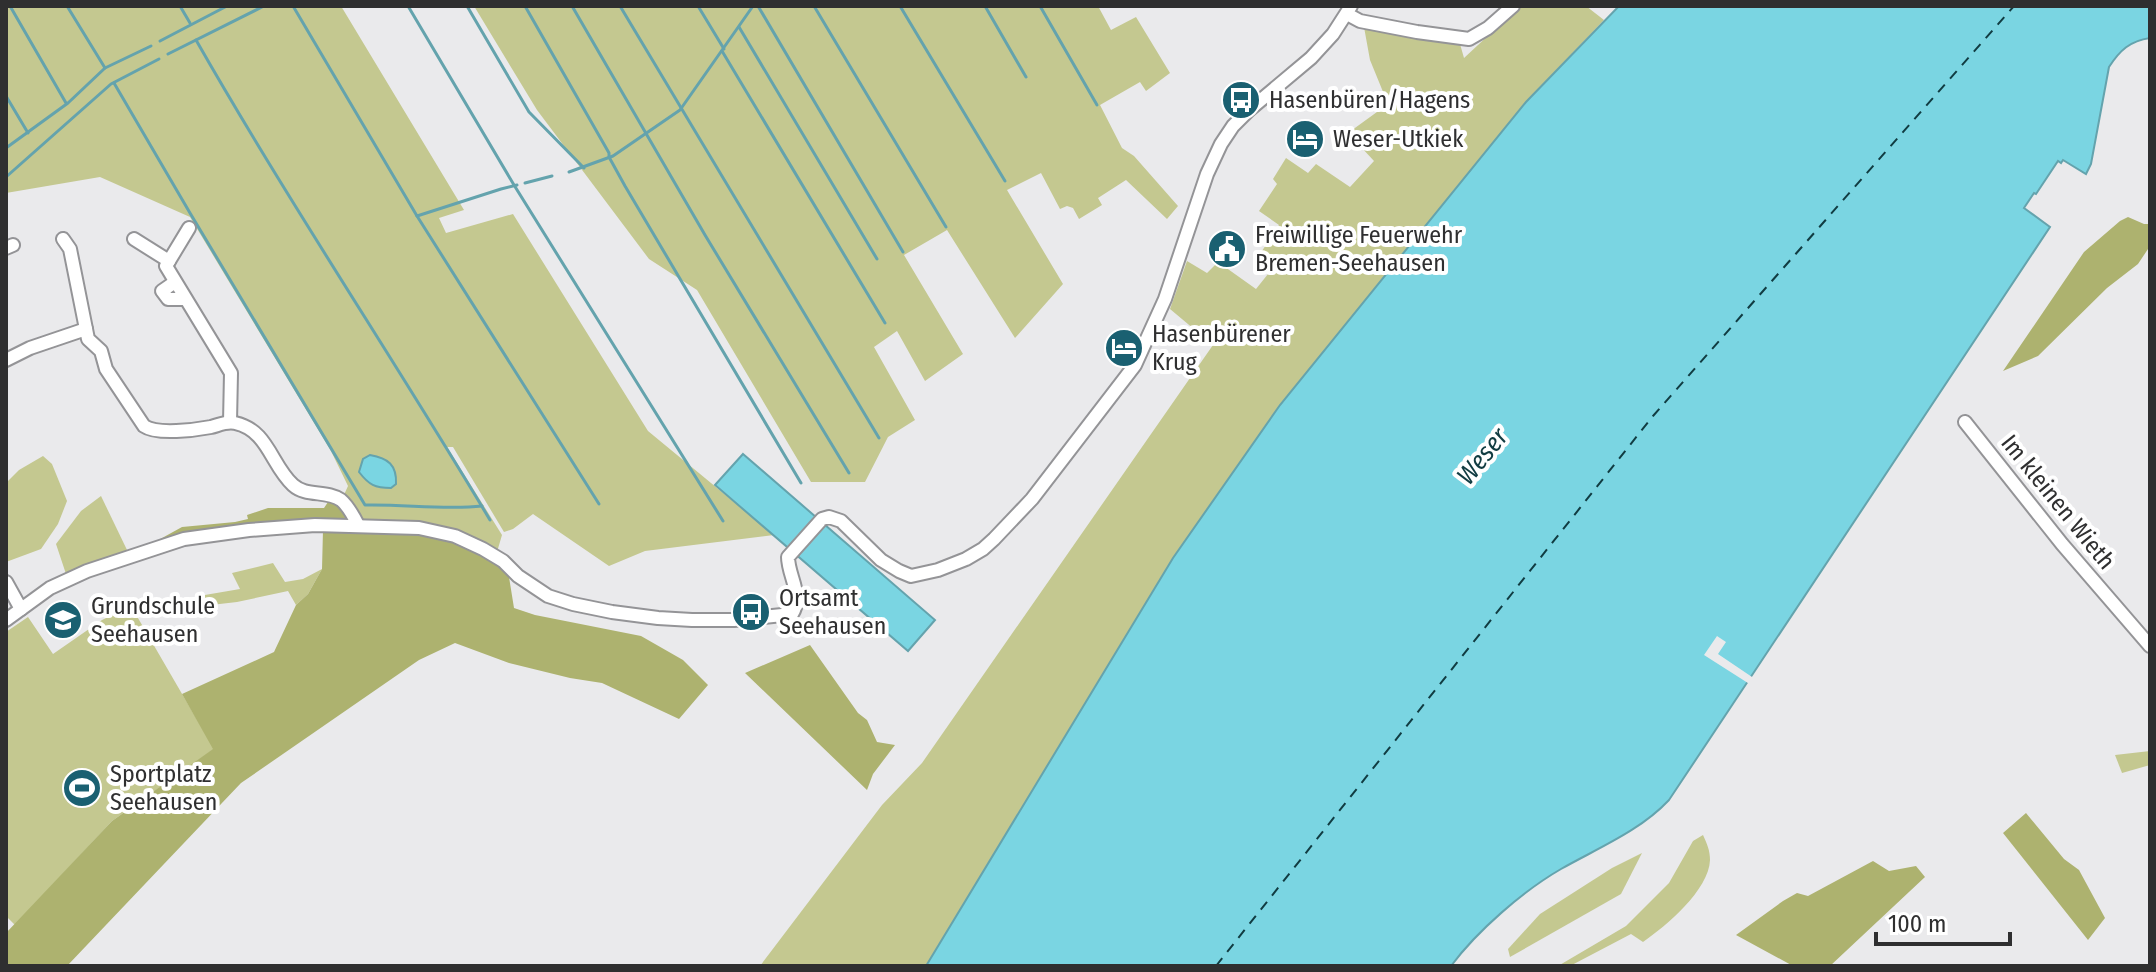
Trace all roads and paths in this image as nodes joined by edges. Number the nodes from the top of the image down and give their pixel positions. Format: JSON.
{"nodes":[{"id":1,"x":1513,"y":6,"type":"edge"},
{"id":2,"x":1349,"y":10,"type":"edge"},
{"id":3,"x":189,"y":228,"type":"dead end"},
{"id":4,"x":63,"y":239,"type":"dead end"},
{"id":5,"x":134,"y":239,"type":"dead end"},
{"id":6,"x":169,"y":261,"type":"junction"},
{"id":7,"x":86,"y":329,"type":"junction"},
{"id":8,"x":6,"y":360,"type":"edge"},
{"id":9,"x":230,"y":422,"type":"junction"},
{"id":10,"x":1965,"y":422,"type":"dead end"},
{"id":11,"x":358,"y":525,"type":"junction"},
{"id":12,"x":6,"y":582,"type":"edge"},
{"id":13,"x":21,"y":609,"type":"junction"},
{"id":14,"x":6,"y":620,"type":"edge"},
{"id":15,"x":2150,"y":646,"type":"edge"}],
"edges":[{"from":1,"to":2,"type":"street"},
{"from":2,"to":11,"type":"street"},
{"from":3,"to":6,"type":"street"},
{"from":4,"to":7,"type":"street"},
{"from":5,"to":6,"type":"street"},
{"from":6,"to":9,"type":"street"},
{"from":7,"to":8,"type":"street"},
{"from":7,"to":9,"type":"street"},
{"from":9,"to":11,"type":"street"},
{"from":10,"to":15,"type":"street","name":"Im kleinen Wieth"},
{"from":11,"to":13,"type":"street"},
{"from":12,"to":13,"type":"street"},
{"from":13,"to":14,"type":"street"}]}
